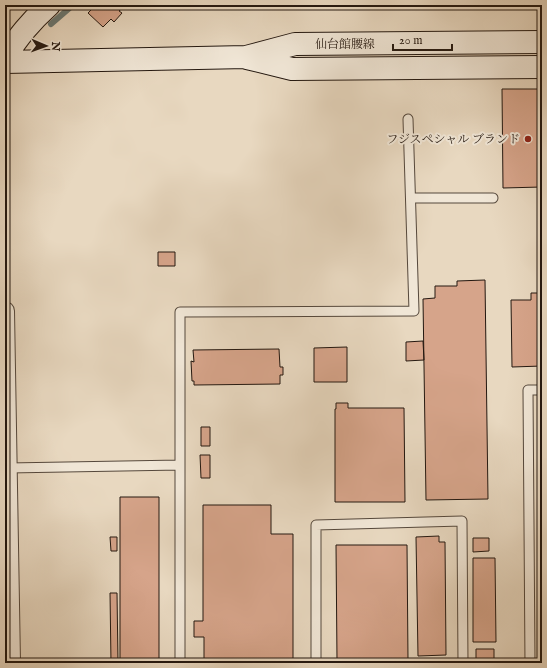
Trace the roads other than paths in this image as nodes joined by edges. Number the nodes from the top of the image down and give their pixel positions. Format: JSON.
{"nodes":[{"id":1,"x":49,"y":5,"type":"edge"},
{"id":2,"x":542,"y":42,"type":"edge"},
{"id":3,"x":5,"y":57,"type":"edge"},
{"id":4,"x":246,"y":58,"type":"junction"},
{"id":5,"x":5,"y":62,"type":"edge"},
{"id":6,"x":542,"y":67,"type":"edge"},
{"id":7,"x":408,"y":119,"type":"dead end"},
{"id":8,"x":410,"y":198,"type":"junction"},
{"id":9,"x":493,"y":198,"type":"dead end"},
{"id":10,"x":5,"y":311,"type":"edge"},
{"id":11,"x":542,"y":390,"type":"edge"},
{"id":12,"x":6,"y":446,"type":"edge"},
{"id":13,"x":180,"y":465,"type":"junction"},
{"id":14,"x":8,"y":468,"type":"junction"},
{"id":15,"x":11,"y":663,"type":"edge"},
{"id":16,"x":180,"y":663,"type":"edge"},
{"id":17,"x":316,"y":663,"type":"edge"},
{"id":18,"x":463,"y":663,"type":"edge"},
{"id":19,"x":530,"y":663,"type":"edge"}],
"edges":[{"from":1,"to":3,"type":"main road"},
{"from":2,"to":4,"type":"main road","name":"仙台館腰線"},
{"from":4,"to":5,"type":"main road","name":"仙台館腰線"},
{"from":4,"to":6,"type":"main road","name":"仙台館腰線"},
{"from":7,"to":8,"type":"lane"},
{"from":8,"to":9,"type":"lane"},
{"from":8,"to":13,"type":"lane"},
{"from":10,"to":12,"type":"street"},
{"from":11,"to":19,"type":"lane"},
{"from":12,"to":14,"type":"street"},
{"from":13,"to":14,"type":"lane"},
{"from":13,"to":16,"type":"lane"},
{"from":14,"to":15,"type":"street"},
{"from":17,"to":18,"type":"lane"}]}
